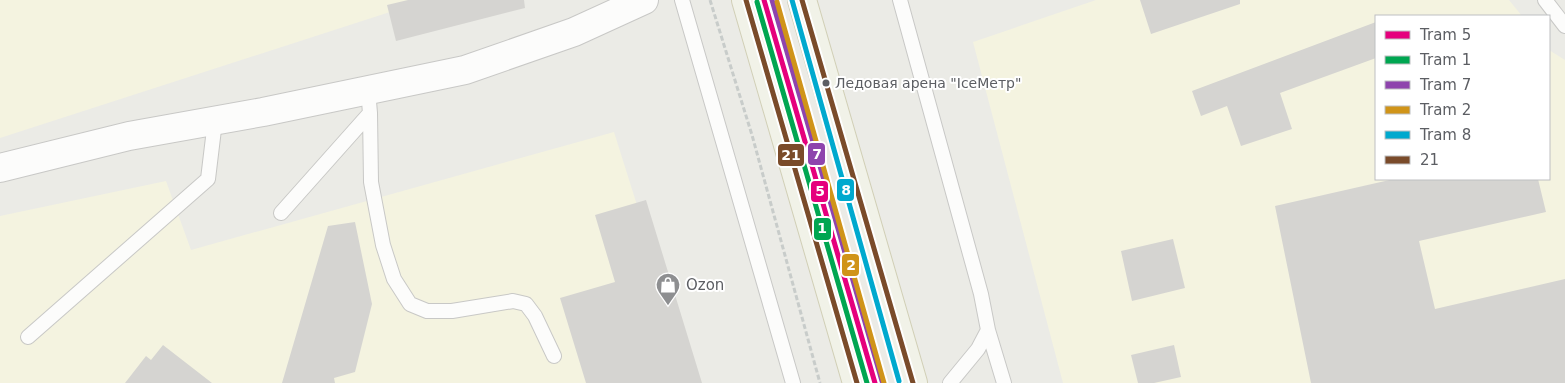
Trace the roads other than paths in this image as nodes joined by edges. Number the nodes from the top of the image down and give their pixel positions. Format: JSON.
{"nodes":[{"id":1,"x":644,"y":0,"type":"edge"},
{"id":2,"x":682,"y":0,"type":"edge"},
{"id":3,"x":746,"y":0,"type":"edge"},
{"id":4,"x":802,"y":0,"type":"edge"},
{"id":5,"x":900,"y":0,"type":"edge"},
{"id":6,"x":1545,"y":0,"type":"edge"},
{"id":7,"x":1565,"y":26,"type":"edge"},
{"id":8,"x":369,"y":102,"type":"junction"},
{"id":9,"x":215,"y":121,"type":"junction"},
{"id":10,"x":0,"y":168,"type":"edge"},
{"id":11,"x":281,"y":213,"type":"dead end"},
{"id":12,"x":988,"y":330,"type":"junction"},
{"id":13,"x":28,"y":337,"type":"dead end"},
{"id":14,"x":554,"y":356,"type":"dead end"},
{"id":15,"x":794,"y":383,"type":"edge"},
{"id":16,"x":857,"y":383,"type":"edge"},
{"id":17,"x":912,"y":383,"type":"edge"},
{"id":18,"x":950,"y":383,"type":"edge"},
{"id":19,"x":1004,"y":383,"type":"edge"}],
"edges":[{"from":1,"to":8,"type":"street"},
{"from":2,"to":15,"type":"lane"},
{"from":3,"to":16,"type":"main road"},
{"from":4,"to":17,"type":"main road"},
{"from":5,"to":12,"type":"lane"},
{"from":6,"to":7,"type":"lane"},
{"from":8,"to":9,"type":"street"},
{"from":8,"to":11,"type":"lane"},
{"from":8,"to":14,"type":"lane"},
{"from":9,"to":10,"type":"street"},
{"from":9,"to":13,"type":"lane"},
{"from":12,"to":18,"type":"lane"},
{"from":12,"to":19,"type":"lane"}]}
